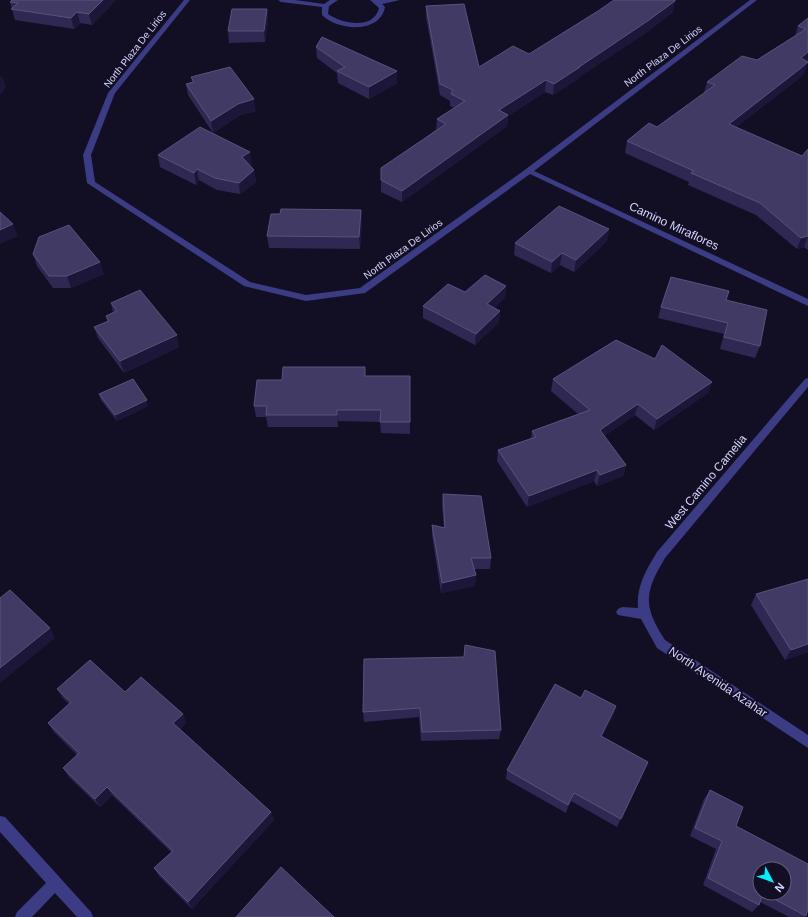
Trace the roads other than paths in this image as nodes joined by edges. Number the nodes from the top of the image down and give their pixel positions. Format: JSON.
{"nodes":[{"id":1,"x":187,"y":0,"type":"edge"},
{"id":2,"x":281,"y":0,"type":"edge"},
{"id":3,"x":335,"y":0,"type":"edge"},
{"id":4,"x":397,"y":0,"type":"edge"},
{"id":5,"x":754,"y":0,"type":"edge"},
{"id":6,"x":376,"y":2,"type":"edge"},
{"id":7,"x":326,"y":6,"type":"junction"},
{"id":8,"x":529,"y":170,"type":"junction"},
{"id":9,"x":808,"y":303,"type":"edge"},
{"id":10,"x":808,"y":381,"type":"edge"},
{"id":11,"x":645,"y":611,"type":"junction"},
{"id":12,"x":622,"y":612,"type":"dead end"},
{"id":13,"x":808,"y":742,"type":"edge"},
{"id":14,"x":0,"y":822,"type":"edge"},
{"id":15,"x":56,"y":883,"type":"junction"},
{"id":16,"x":22,"y":917,"type":"edge"},
{"id":17,"x":86,"y":917,"type":"edge"}],
"edges":[{"from":1,"to":8,"type":"street","name":"North Plaza De Lirios"},
{"from":2,"to":7,"type":"street"},
{"from":3,"to":7,"type":"street"},
{"from":4,"to":6,"type":"street"},
{"from":5,"to":8,"type":"street","name":"North Plaza De Lirios"},
{"from":6,"to":7,"type":"street"},
{"from":8,"to":9,"type":"street","name":"Camino Miraflores"},
{"from":10,"to":11,"type":"street","name":"West Camino Camelia"},
{"from":11,"to":12,"type":"street"},
{"from":11,"to":13,"type":"street","name":"North Avenida Azahar"},
{"from":14,"to":15,"type":"street"},
{"from":15,"to":16,"type":"street"},
{"from":15,"to":17,"type":"street"}]}
